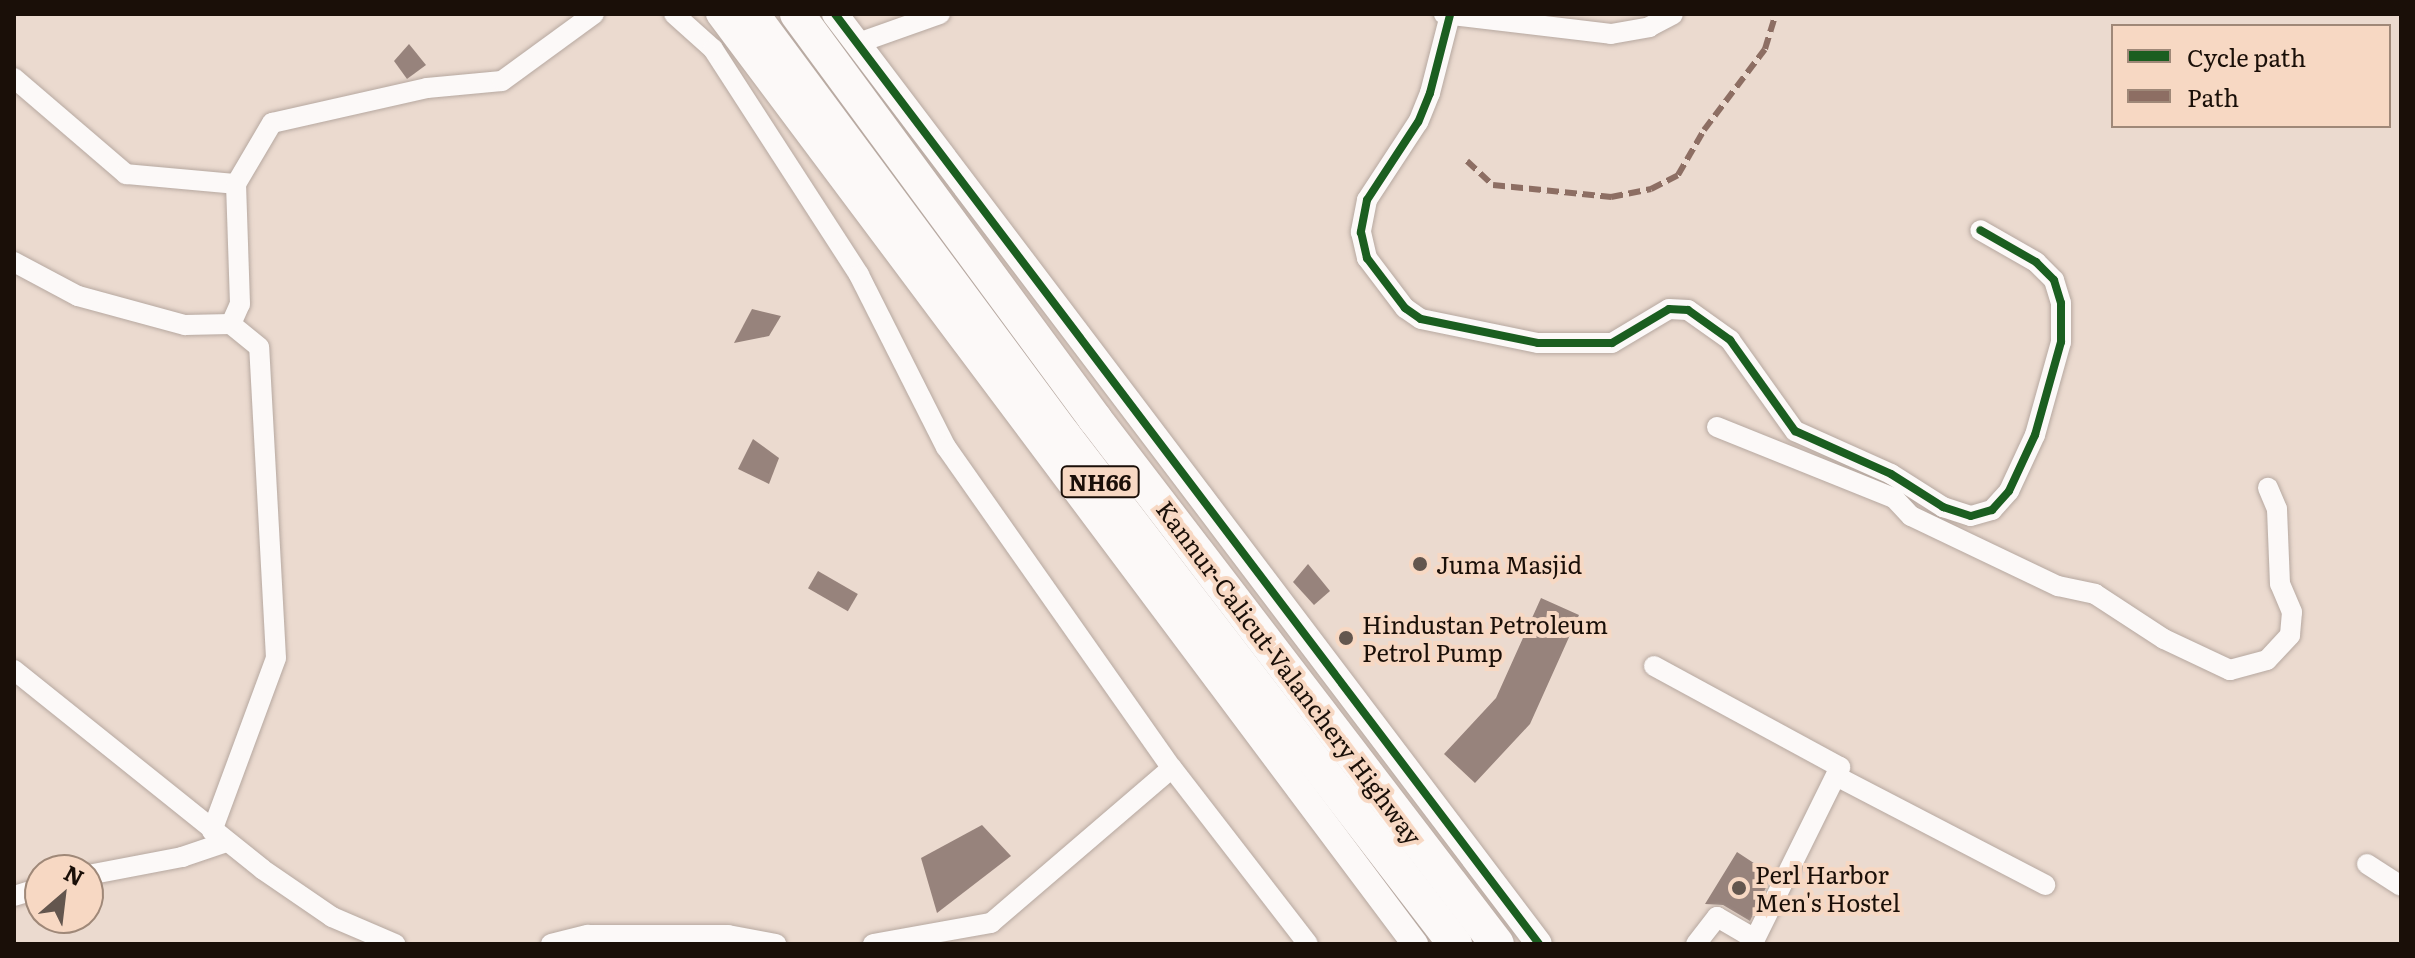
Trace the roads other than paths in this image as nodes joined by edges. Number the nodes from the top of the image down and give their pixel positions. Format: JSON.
{"nodes":[{"id":1,"x":594,"y":14,"type":"edge"},
{"id":2,"x":674,"y":14,"type":"edge"},
{"id":3,"x":719,"y":14,"type":"edge"},
{"id":4,"x":752,"y":14,"type":"edge"},
{"id":5,"x":797,"y":14,"type":"edge"},
{"id":6,"x":835,"y":14,"type":"edge"},
{"id":7,"x":940,"y":14,"type":"edge"},
{"id":8,"x":1444,"y":14,"type":"edge"},
{"id":9,"x":1673,"y":14,"type":"edge"},
{"id":10,"x":1450,"y":15,"type":"edge"},
{"id":11,"x":858,"y":43,"type":"junction"},
{"id":12,"x":14,"y":78,"type":"edge"},
{"id":13,"x":236,"y":184,"type":"junction"},
{"id":14,"x":1980,"y":230,"type":"dead end"},
{"id":15,"x":14,"y":262,"type":"edge"},
{"id":16,"x":231,"y":324,"type":"junction"},
{"id":17,"x":1717,"y":427,"type":"dead end"},
{"id":18,"x":1821,"y":445,"type":"junction"},
{"id":19,"x":1814,"y":464,"type":"junction"},
{"id":20,"x":2268,"y":488,"type":"dead end"},
{"id":21,"x":1654,"y":666,"type":"dead end"},
{"id":22,"x":14,"y":670,"type":"edge"},
{"id":23,"x":1172,"y":768,"type":"junction"},
{"id":24,"x":1836,"y":776,"type":"junction"},
{"id":25,"x":219,"y":836,"type":"junction"},
{"id":26,"x":2367,"y":864,"type":"dead end"},
{"id":27,"x":104,"y":872,"type":"edge"},
{"id":28,"x":2045,"y":885,"type":"dead end"},
{"id":29,"x":2401,"y":886,"type":"edge"},
{"id":30,"x":395,"y":944,"type":"edge"},
{"id":31,"x":551,"y":944,"type":"edge"},
{"id":32,"x":776,"y":944,"type":"edge"},
{"id":33,"x":873,"y":944,"type":"edge"},
{"id":34,"x":1308,"y":944,"type":"edge"},
{"id":35,"x":1415,"y":944,"type":"edge"},
{"id":36,"x":1455,"y":944,"type":"edge"},
{"id":37,"x":1497,"y":944,"type":"edge"},
{"id":38,"x":1539,"y":944,"type":"edge"},
{"id":39,"x":1696,"y":944,"type":"edge"}],
"edges":[{"from":1,"to":13,"type":"street"},
{"from":2,"to":23,"type":"street"},
{"from":3,"to":35,"type":"street"},
{"from":4,"to":36,"type":"highway","number":"NH66"},
{"from":5,"to":37,"type":"highway","name":"Kannur-Calicut-Valanchery Highway","number":"NH66"},
{"from":6,"to":11,"type":"street"},
{"from":7,"to":11,"type":"street"},
{"from":8,"to":10,"type":"street"},
{"from":9,"to":10,"type":"street"},
{"from":10,"to":18,"type":"street"},
{"from":11,"to":38,"type":"street"},
{"from":12,"to":13,"type":"street"},
{"from":13,"to":16,"type":"street"},
{"from":14,"to":18,"type":"street"},
{"from":15,"to":16,"type":"street"},
{"from":16,"to":25,"type":"street"},
{"from":17,"to":19,"type":"street"},
{"from":18,"to":19,"type":"street"},
{"from":19,"to":20,"type":"street"},
{"from":21,"to":24,"type":"street"},
{"from":22,"to":25,"type":"street"},
{"from":23,"to":33,"type":"street"},
{"from":23,"to":34,"type":"street"},
{"from":24,"to":28,"type":"street"},
{"from":24,"to":39,"type":"street"},
{"from":25,"to":27,"type":"street"},
{"from":25,"to":30,"type":"street"},
{"from":26,"to":29,"type":"street"},
{"from":31,"to":32,"type":"street"}]}
